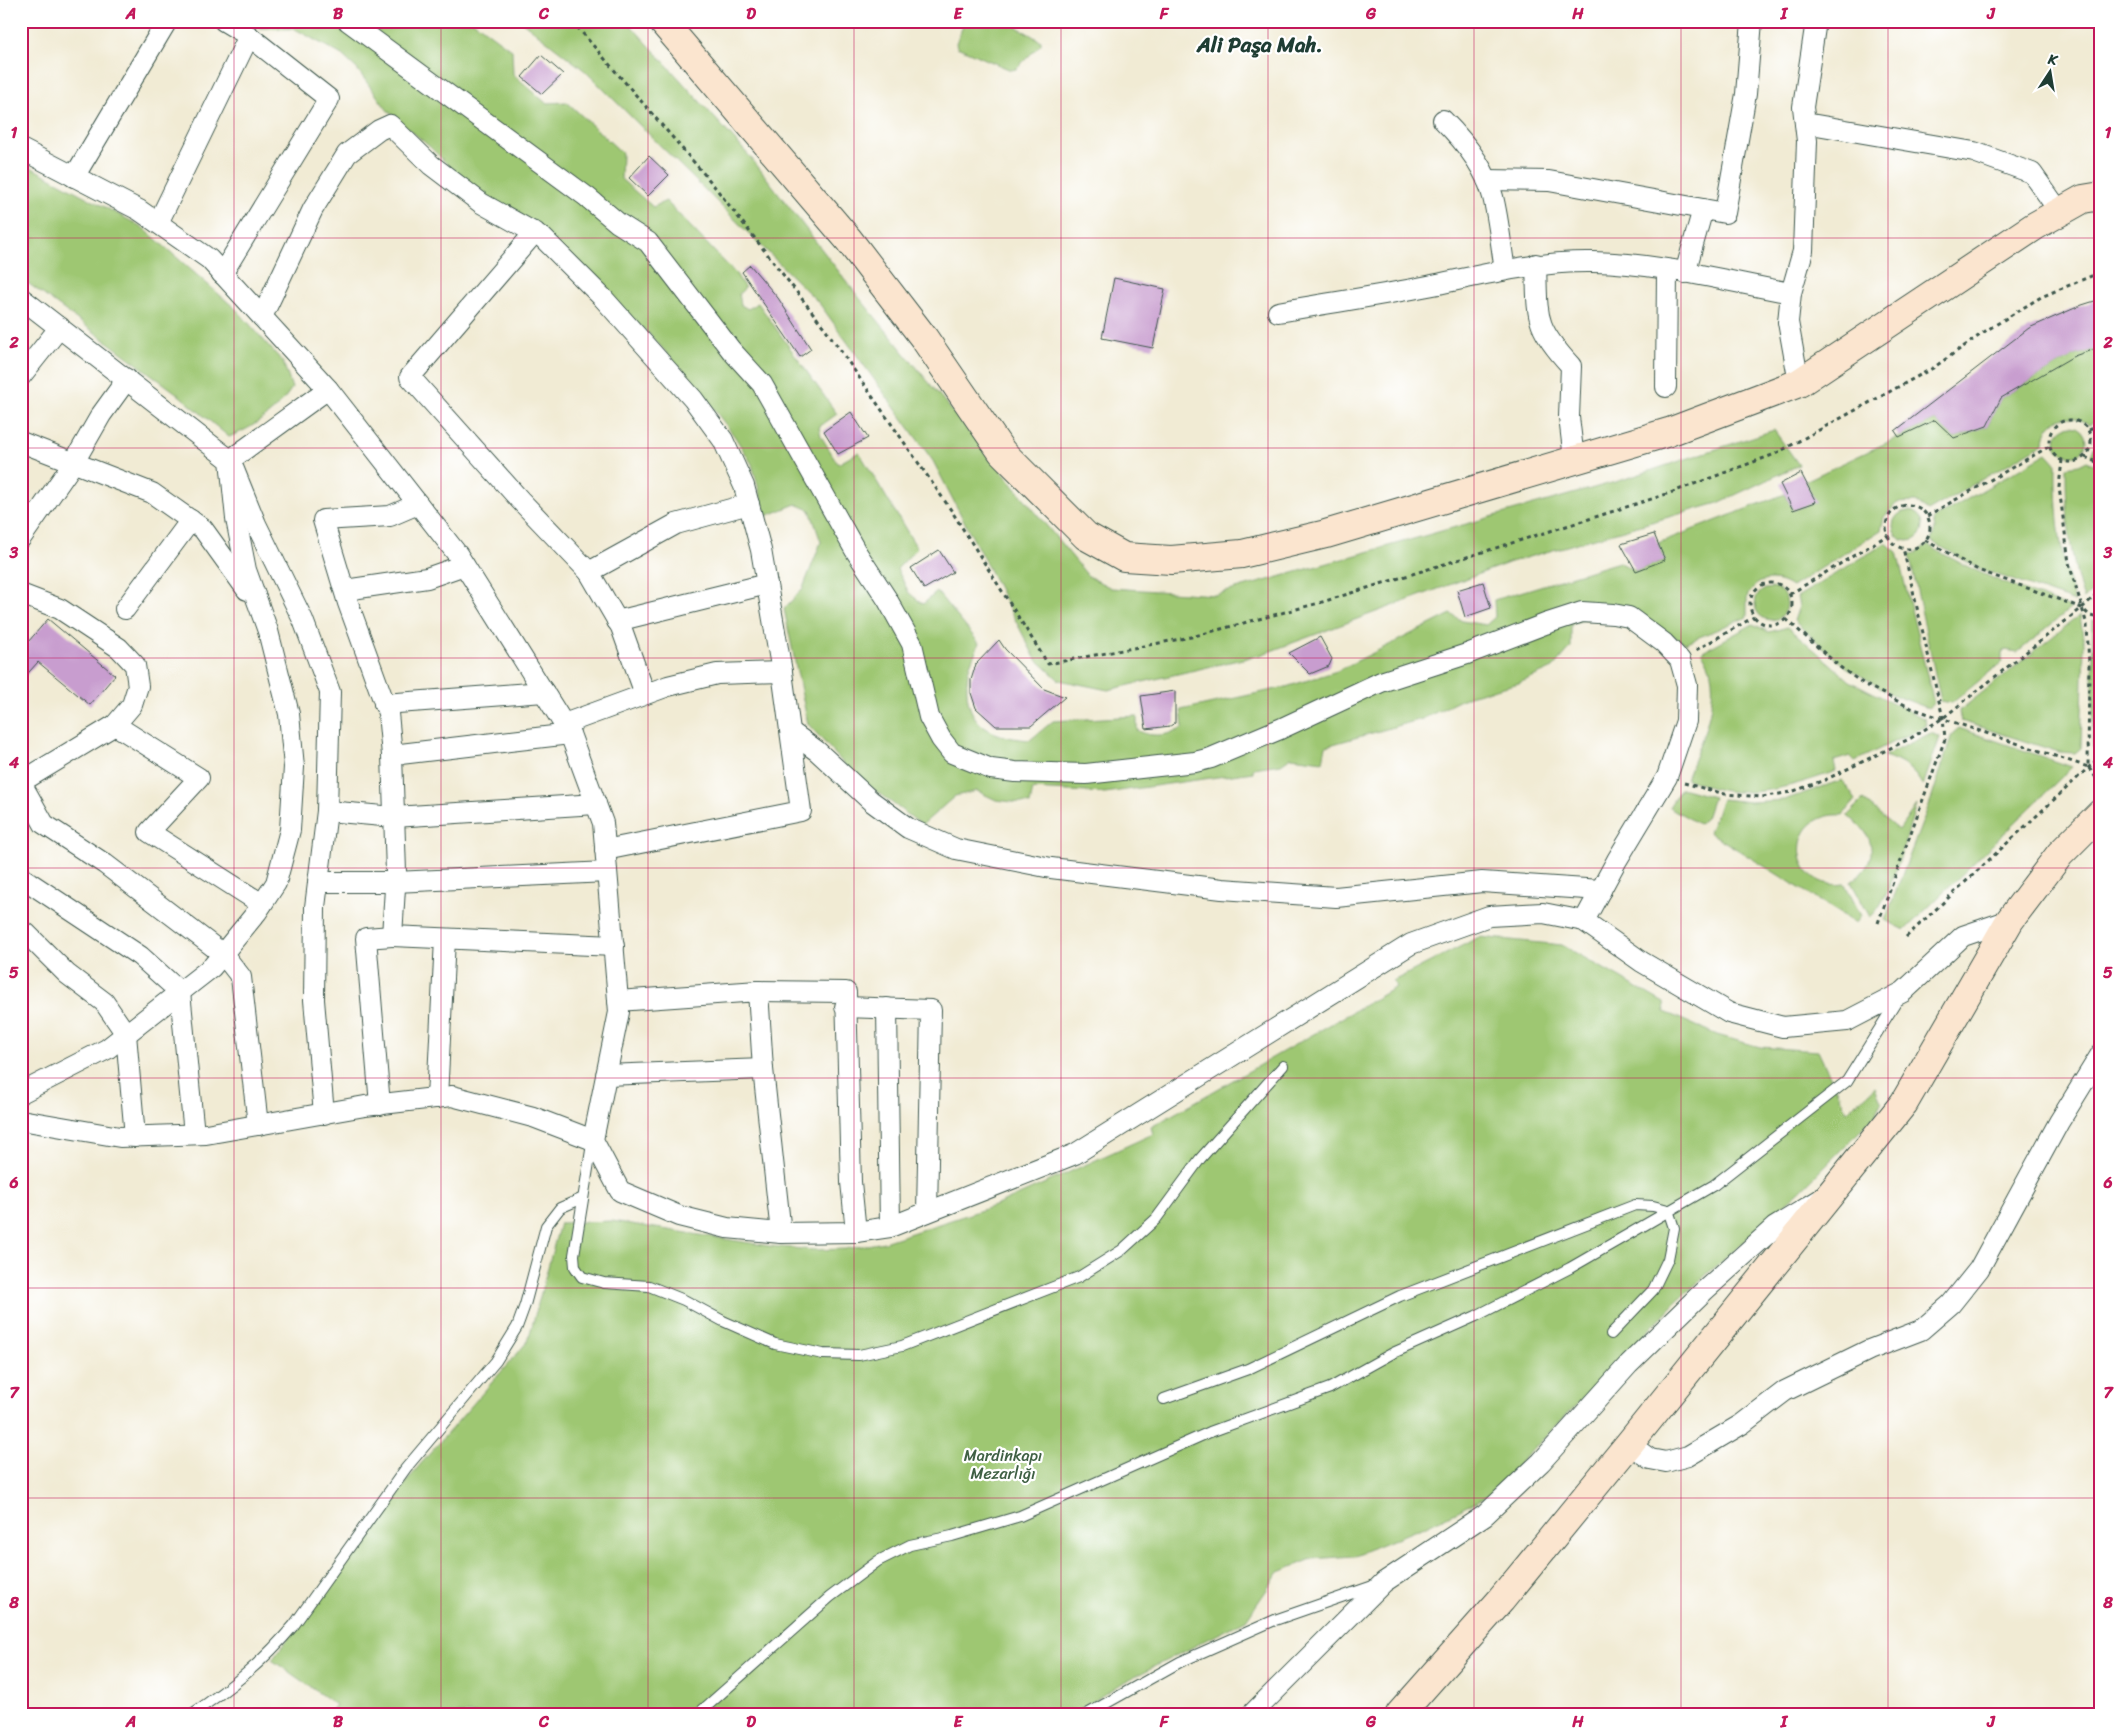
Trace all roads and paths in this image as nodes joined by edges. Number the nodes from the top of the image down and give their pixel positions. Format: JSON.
{"nodes":[{"id":1,"x":167,"y":21,"type":"edge"},
{"id":2,"x":224,"y":21,"type":"edge"},
{"id":3,"x":348,"y":21,"type":"edge"},
{"id":4,"x":572,"y":21,"type":"edge"},
{"id":5,"x":662,"y":21,"type":"edge"},
{"id":6,"x":1752,"y":21,"type":"edge"},
{"id":7,"x":1816,"y":21,"type":"edge"},
{"id":8,"x":249,"y":36,"type":"junction"},
{"id":9,"x":1443,"y":120,"type":"dead end"},
{"id":10,"x":1804,"y":123,"type":"junction"},
{"id":11,"x":21,"y":149,"type":"edge"},
{"id":12,"x":74,"y":177,"type":"junction"},
{"id":13,"x":1487,"y":180,"type":"junction"},
{"id":14,"x":2101,"y":196,"type":"edge"},
{"id":15,"x":1703,"y":209,"type":"junction"},
{"id":16,"x":2059,"y":210,"type":"junction"},
{"id":17,"x":158,"y":223,"type":"junction"},
{"id":18,"x":535,"y":232,"type":"junction"},
{"id":19,"x":1536,"y":264,"type":"junction"},
{"id":20,"x":1505,"y":270,"type":"junction"},
{"id":21,"x":1676,"y":271,"type":"junction"},
{"id":22,"x":2101,"y":272,"type":"edge"},
{"id":23,"x":222,"y":274,"type":"junction"},
{"id":24,"x":1791,"y":293,"type":"junction"},
{"id":25,"x":21,"y":298,"type":"edge"},
{"id":26,"x":1278,"y":312,"type":"dead end"},
{"id":27,"x":262,"y":317,"type":"junction"},
{"id":28,"x":60,"y":327,"type":"junction"},
{"id":29,"x":21,"y":376,"type":"edge"},
{"id":30,"x":127,"y":379,"type":"junction"},
{"id":31,"x":1799,"y":383,"type":"junction"},
{"id":32,"x":1666,"y":387,"type":"dead end"},
{"id":33,"x":328,"y":389,"type":"junction"},
{"id":34,"x":2101,"y":425,"type":"edge"},
{"id":35,"x":2088,"y":430,"type":"junction"},
{"id":36,"x":21,"y":442,"type":"edge"},
{"id":37,"x":2050,"y":446,"type":"junction"},
{"id":38,"x":2084,"y":456,"type":"junction"},
{"id":39,"x":1574,"y":459,"type":"junction"},
{"id":40,"x":230,"y":460,"type":"junction"},
{"id":41,"x":2062,"y":460,"type":"junction"},
{"id":42,"x":74,"y":462,"type":"junction"},
{"id":43,"x":2101,"y":464,"type":"edge"},
{"id":44,"x":418,"y":504,"type":"junction"},
{"id":45,"x":748,"y":504,"type":"junction"},
{"id":46,"x":1927,"y":516,"type":"junction"},
{"id":47,"x":190,"y":520,"type":"junction"},
{"id":48,"x":1888,"y":535,"type":"junction"},
{"id":49,"x":21,"y":538,"type":"edge"},
{"id":50,"x":1925,"y":540,"type":"junction"},
{"id":51,"x":1903,"y":548,"type":"junction"},
{"id":52,"x":464,"y":565,"type":"junction"},
{"id":53,"x":589,"y":572,"type":"junction"},
{"id":54,"x":767,"y":584,"type":"junction"},
{"id":55,"x":345,"y":590,"type":"junction"},
{"id":56,"x":2101,"y":590,"type":"edge"},
{"id":57,"x":21,"y":594,"type":"edge"},
{"id":58,"x":1790,"y":594,"type":"junction"},
{"id":59,"x":258,"y":605,"type":"junction"},
{"id":60,"x":2082,"y":608,"type":"junction"},
{"id":61,"x":125,"y":609,"type":"dead end"},
{"id":62,"x":1754,"y":617,"type":"junction"},
{"id":63,"x":2101,"y":618,"type":"edge"},
{"id":64,"x":1786,"y":619,"type":"junction"},
{"id":65,"x":617,"y":621,"type":"junction"},
{"id":66,"x":1680,"y":660,"type":"junction"},
{"id":67,"x":782,"y":672,"type":"junction"},
{"id":68,"x":544,"y":692,"type":"junction"},
{"id":69,"x":645,"y":694,"type":"junction"},
{"id":70,"x":384,"y":704,"type":"junction"},
{"id":71,"x":1943,"y":718,"type":"junction"},
{"id":72,"x":115,"y":725,"type":"junction"},
{"id":73,"x":567,"y":729,"type":"junction"},
{"id":74,"x":790,"y":732,"type":"junction"},
{"id":75,"x":392,"y":755,"type":"junction"},
{"id":76,"x":2101,"y":756,"type":"edge"},
{"id":77,"x":2088,"y":767,"type":"junction"},
{"id":78,"x":1667,"y":777,"type":"junction"},
{"id":79,"x":21,"y":783,"type":"edge"},
{"id":80,"x":2101,"y":784,"type":"edge"},
{"id":81,"x":596,"y":804,"type":"junction"},
{"id":82,"x":326,"y":811,"type":"junction"},
{"id":83,"x":2101,"y":812,"type":"edge"},
{"id":84,"x":394,"y":817,"type":"junction"},
{"id":85,"x":605,"y":850,"type":"junction"},
{"id":86,"x":607,"y":872,"type":"junction"},
{"id":87,"x":21,"y":876,"type":"edge"},
{"id":88,"x":318,"y":882,"type":"junction"},
{"id":89,"x":395,"y":882,"type":"junction"},
{"id":90,"x":1601,"y":890,"type":"junction"},
{"id":91,"x":262,"y":904,"type":"junction"},
{"id":92,"x":2010,"y":920,"type":"junction"},
{"id":93,"x":1584,"y":922,"type":"junction"},
{"id":94,"x":1878,"y":923,"type":"dead end"},
{"id":95,"x":21,"y":936,"type":"edge"},
{"id":96,"x":392,"y":936,"type":"junction"},
{"id":97,"x":1906,"y":937,"type":"dead end"},
{"id":98,"x":445,"y":939,"type":"junction"},
{"id":99,"x":614,"y":946,"type":"junction"},
{"id":100,"x":223,"y":954,"type":"junction"},
{"id":101,"x":758,"y":991,"type":"junction"},
{"id":102,"x":180,"y":992,"type":"junction"},
{"id":103,"x":1903,"y":992,"type":"junction"},
{"id":104,"x":618,"y":1001,"type":"junction"},
{"id":105,"x":846,"y":1007,"type":"junction"},
{"id":106,"x":887,"y":1008,"type":"junction"},
{"id":107,"x":126,"y":1034,"type":"junction"},
{"id":108,"x":2101,"y":1054,"type":"edge"},
{"id":109,"x":1283,"y":1066,"type":"dead end"},
{"id":110,"x":763,"y":1069,"type":"junction"},
{"id":111,"x":606,"y":1075,"type":"junction"},
{"id":112,"x":21,"y":1093,"type":"edge"},
{"id":113,"x":438,"y":1098,"type":"junction"},
{"id":114,"x":380,"y":1105,"type":"junction"},
{"id":115,"x":324,"y":1114,"type":"junction"},
{"id":116,"x":21,"y":1120,"type":"edge"},
{"id":117,"x":258,"y":1125,"type":"junction"},
{"id":118,"x":194,"y":1134,"type":"junction"},
{"id":119,"x":135,"y":1136,"type":"junction"},
{"id":120,"x":593,"y":1140,"type":"junction"},
{"id":121,"x":1836,"y":1190,"type":"junction"},
{"id":122,"x":583,"y":1198,"type":"junction"},
{"id":123,"x":1668,"y":1210,"type":"junction"},
{"id":124,"x":927,"y":1212,"type":"junction"},
{"id":125,"x":890,"y":1227,"type":"junction"},
{"id":126,"x":856,"y":1232,"type":"junction"},
{"id":127,"x":781,"y":1233,"type":"junction"},
{"id":128,"x":1611,"y":1334,"type":"dead end"},
{"id":129,"x":1164,"y":1399,"type":"dead end"},
{"id":130,"x":1629,"y":1444,"type":"junction"},
{"id":131,"x":1384,"y":1582,"type":"junction"},
{"id":132,"x":192,"y":1714,"type":"edge"},
{"id":133,"x":698,"y":1714,"type":"edge"},
{"id":134,"x":1087,"y":1714,"type":"edge"},
{"id":135,"x":1252,"y":1714,"type":"edge"},
{"id":136,"x":1400,"y":1714,"type":"edge"}],
"edges":[{"from":1,"to":12,"type":"street"},
{"from":2,"to":8,"type":"street"},
{"from":3,"to":66,"type":"street"},
{"from":4,"to":22,"type":"path"},
{"from":5,"to":39,"type":"street"},
{"from":6,"to":15,"type":"street"},
{"from":7,"to":10,"type":"street"},
{"from":8,"to":17,"type":"street"},
{"from":8,"to":23,"type":"street"},
{"from":9,"to":13,"type":"street"},
{"from":10,"to":16,"type":"street"},
{"from":10,"to":24,"type":"street"},
{"from":11,"to":12,"type":"street"},
{"from":12,"to":17,"type":"street"},
{"from":13,"to":15,"type":"street"},
{"from":13,"to":20,"type":"street"},
{"from":14,"to":16,"type":"street"},
{"from":15,"to":21,"type":"street"},
{"from":16,"to":31,"type":"street"},
{"from":17,"to":23,"type":"street"},
{"from":18,"to":27,"type":"street"},
{"from":18,"to":45,"type":"street"},
{"from":18,"to":53,"type":"street"},
{"from":19,"to":20,"type":"street"},
{"from":19,"to":21,"type":"street"},
{"from":19,"to":39,"type":"street"},
{"from":20,"to":26,"type":"street"},
{"from":21,"to":24,"type":"street"},
{"from":21,"to":32,"type":"street"},
{"from":23,"to":27,"type":"street"},
{"from":24,"to":31,"type":"street"},
{"from":25,"to":28,"type":"street"},
{"from":27,"to":33,"type":"street"},
{"from":28,"to":29,"type":"street"},
{"from":28,"to":30,"type":"street"},
{"from":30,"to":40,"type":"street"},
{"from":30,"to":42,"type":"street"},
{"from":31,"to":39,"type":"street"},
{"from":33,"to":40,"type":"street"},
{"from":33,"to":44,"type":"street"},
{"from":34,"to":35,"type":"path"},
{"from":35,"to":37,"type":"path"},
{"from":35,"to":38,"type":"path"},
{"from":36,"to":42,"type":"street"},
{"from":37,"to":41,"type":"path"},
{"from":37,"to":46,"type":"path"},
{"from":38,"to":41,"type":"path"},
{"from":38,"to":43,"type":"path"},
{"from":40,"to":59,"type":"street"},
{"from":40,"to":82,"type":"street"},
{"from":41,"to":60,"type":"path"},
{"from":42,"to":47,"type":"street"},
{"from":42,"to":49,"type":"street"},
{"from":44,"to":52,"type":"street"},
{"from":44,"to":55,"type":"street"},
{"from":45,"to":53,"type":"street"},
{"from":45,"to":54,"type":"street"},
{"from":46,"to":48,"type":"path"},
{"from":46,"to":50,"type":"path"},
{"from":47,"to":59,"type":"street"},
{"from":47,"to":61,"type":"street"},
{"from":48,"to":51,"type":"path"},
{"from":48,"to":58,"type":"path"},
{"from":50,"to":51,"type":"path"},
{"from":50,"to":60,"type":"path"},
{"from":51,"to":71,"type":"path"},
{"from":52,"to":55,"type":"street"},
{"from":52,"to":68,"type":"street"},
{"from":53,"to":65,"type":"street"},
{"from":54,"to":65,"type":"street"},
{"from":54,"to":67,"type":"street"},
{"from":55,"to":70,"type":"street"},
{"from":56,"to":60,"type":"path"},
{"from":57,"to":72,"type":"street"},
{"from":58,"to":62,"type":"path"},
{"from":58,"to":64,"type":"path"},
{"from":59,"to":91,"type":"street"},
{"from":60,"to":63,"type":"path"},
{"from":60,"to":71,"type":"path"},
{"from":60,"to":77,"type":"path"},
{"from":62,"to":64,"type":"path"},
{"from":62,"to":66,"type":"path"},
{"from":64,"to":71,"type":"path"},
{"from":65,"to":69,"type":"street"},
{"from":66,"to":78,"type":"street"},
{"from":67,"to":69,"type":"street"},
{"from":67,"to":74,"type":"street"},
{"from":68,"to":70,"type":"street"},
{"from":68,"to":73,"type":"street"},
{"from":69,"to":73,"type":"street"},
{"from":70,"to":75,"type":"street"},
{"from":71,"to":77,"type":"path"},
{"from":71,"to":78,"type":"path"},
{"from":71,"to":94,"type":"path"},
{"from":72,"to":79,"type":"street"},
{"from":72,"to":91,"type":"street"},
{"from":73,"to":75,"type":"street"},
{"from":73,"to":81,"type":"street"},
{"from":74,"to":85,"type":"street"},
{"from":74,"to":90,"type":"street"},
{"from":75,"to":84,"type":"street"},
{"from":76,"to":77,"type":"path"},
{"from":77,"to":80,"type":"path"},
{"from":77,"to":97,"type":"path"},
{"from":78,"to":90,"type":"street"},
{"from":79,"to":100,"type":"street"},
{"from":81,"to":84,"type":"street"},
{"from":81,"to":85,"type":"street"},
{"from":82,"to":84,"type":"street"},
{"from":82,"to":88,"type":"street"},
{"from":83,"to":92,"type":"street"},
{"from":84,"to":89,"type":"street"},
{"from":85,"to":86,"type":"street"},
{"from":86,"to":89,"type":"street"},
{"from":86,"to":99,"type":"street"},
{"from":87,"to":102,"type":"street"},
{"from":88,"to":89,"type":"street"},
{"from":88,"to":115,"type":"street"},
{"from":89,"to":96,"type":"street"},
{"from":90,"to":93,"type":"street"},
{"from":91,"to":100,"type":"street"},
{"from":92,"to":103,"type":"street"},
{"from":92,"to":121,"type":"street"},
{"from":93,"to":103,"type":"street"},
{"from":93,"to":124,"type":"street"},
{"from":95,"to":107,"type":"street"},
{"from":96,"to":98,"type":"street"},
{"from":96,"to":114,"type":"street"},
{"from":98,"to":99,"type":"street"},
{"from":98,"to":113,"type":"street"},
{"from":99,"to":104,"type":"street"},
{"from":100,"to":102,"type":"street"},
{"from":100,"to":117,"type":"street"},
{"from":101,"to":104,"type":"street"},
{"from":101,"to":105,"type":"street"},
{"from":101,"to":110,"type":"street"},
{"from":102,"to":107,"type":"street"},
{"from":102,"to":118,"type":"street"},
{"from":103,"to":123,"type":"lane"},
{"from":104,"to":111,"type":"street"},
{"from":105,"to":106,"type":"street"},
{"from":105,"to":126,"type":"street"},
{"from":106,"to":124,"type":"street"},
{"from":106,"to":125,"type":"street"},
{"from":107,"to":112,"type":"street"},
{"from":107,"to":119,"type":"street"},
{"from":108,"to":130,"type":"street"},
{"from":109,"to":122,"type":"lane"},
{"from":110,"to":111,"type":"street"},
{"from":110,"to":127,"type":"street"},
{"from":111,"to":120,"type":"street"},
{"from":113,"to":114,"type":"street"},
{"from":113,"to":120,"type":"street"},
{"from":114,"to":115,"type":"street"},
{"from":115,"to":117,"type":"street"},
{"from":116,"to":119,"type":"street"},
{"from":117,"to":118,"type":"street"},
{"from":118,"to":119,"type":"street"},
{"from":120,"to":122,"type":"lane"},
{"from":120,"to":127,"type":"street"},
{"from":121,"to":130,"type":"street"},
{"from":121,"to":131,"type":"street"},
{"from":122,"to":132,"type":"lane"},
{"from":123,"to":128,"type":"lane"},
{"from":123,"to":129,"type":"lane"},
{"from":123,"to":133,"type":"lane"},
{"from":124,"to":125,"type":"street"},
{"from":125,"to":126,"type":"street"},
{"from":126,"to":127,"type":"street"},
{"from":130,"to":136,"type":"street"},
{"from":131,"to":134,"type":"lane"},
{"from":131,"to":135,"type":"street"}]}
